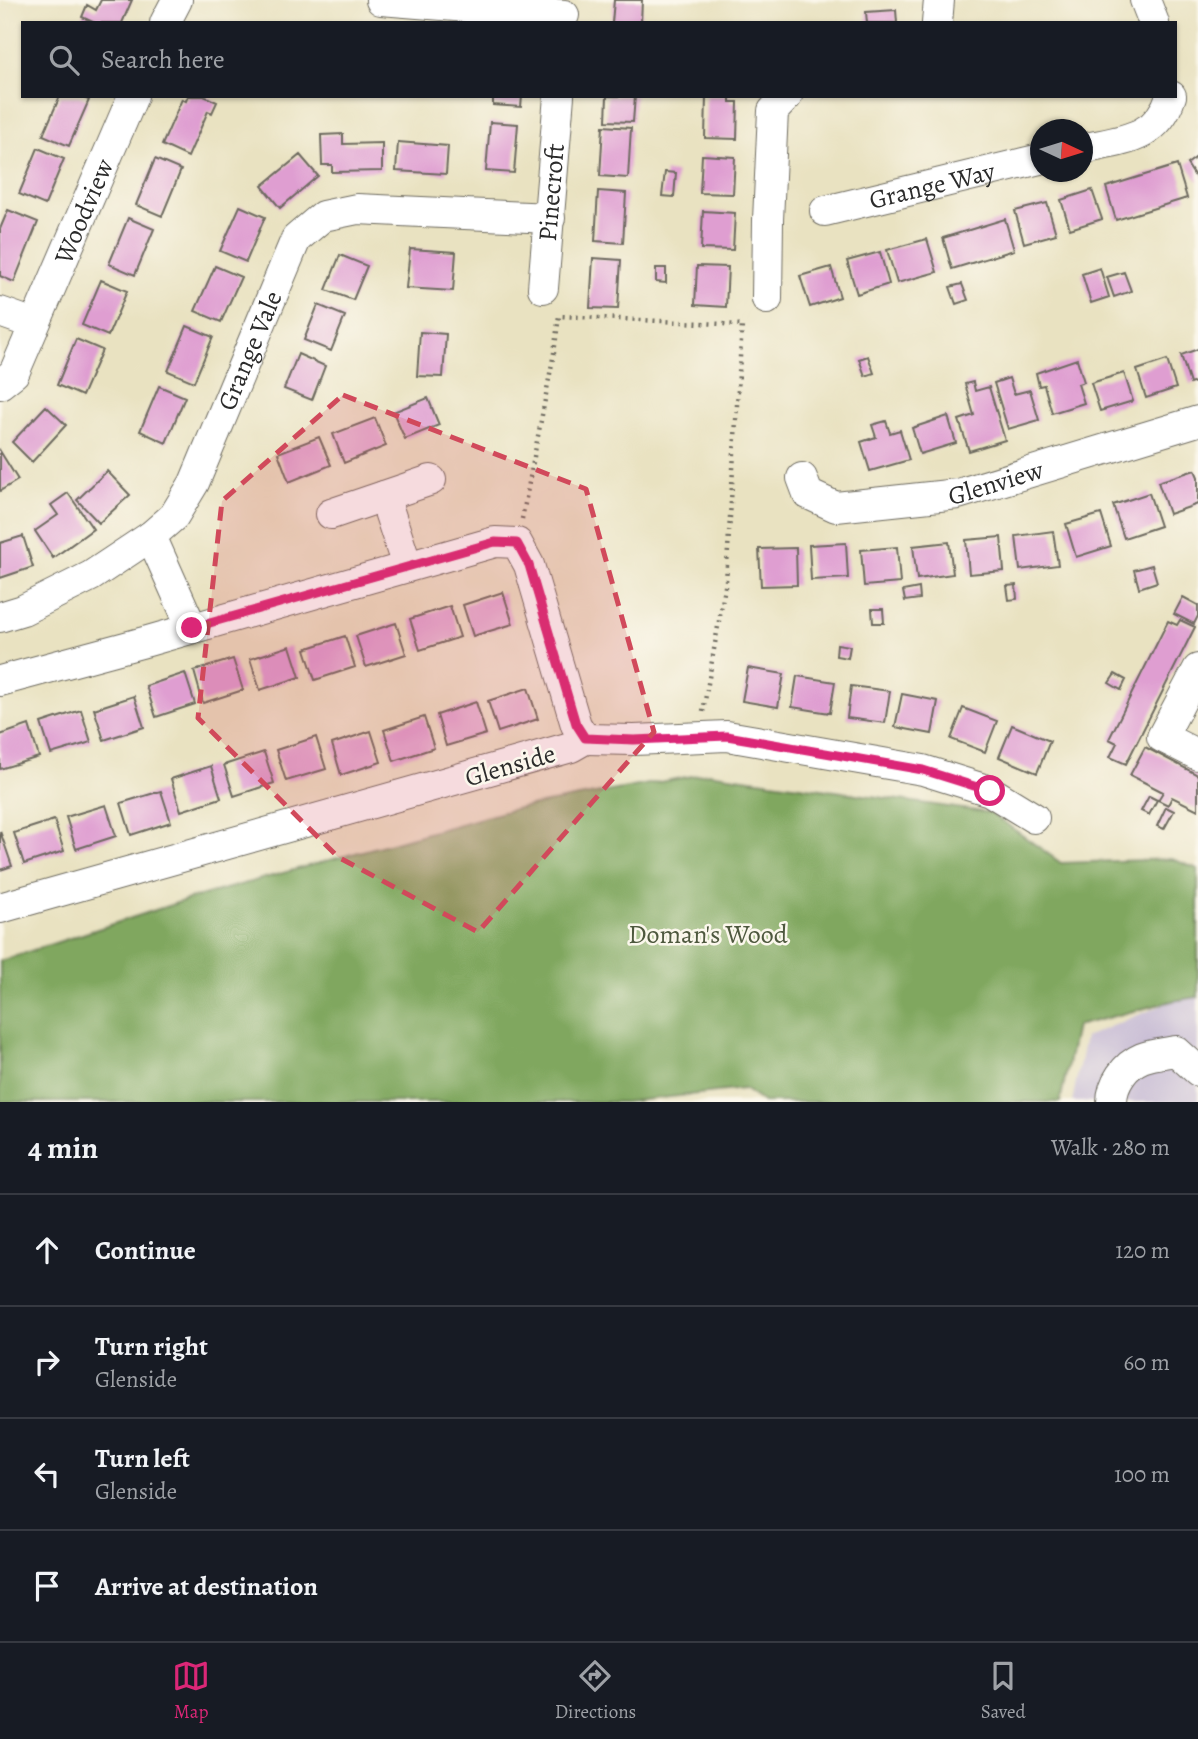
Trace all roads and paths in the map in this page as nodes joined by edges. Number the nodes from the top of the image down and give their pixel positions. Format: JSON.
{"nodes":[{"id":1,"x":177,"y":0,"type":"edge"},
{"id":2,"x":381,"y":0,"type":"edge"},
{"id":3,"x":939,"y":0,"type":"edge"},
{"id":4,"x":1145,"y":0,"type":"edge"},
{"id":5,"x":565,"y":13,"type":"edge"},
{"id":6,"x":166,"y":21,"type":"edge"},
{"id":7,"x":937,"y":21,"type":"edge"},
{"id":8,"x":1153,"y":21,"type":"edge"},
{"id":9,"x":132,"y":98,"type":"edge"},
{"id":10,"x":559,"y":98,"type":"edge"},
{"id":11,"x":785,"y":98,"type":"edge"},
{"id":12,"x":1170,"y":98,"type":"edge"},
{"id":13,"x":1093,"y":147,"type":"edge"},
{"id":14,"x":1030,"y":162,"type":"edge"},
{"id":15,"x":825,"y":211,"type":"dead end"},
{"id":16,"x":550,"y":218,"type":"junction"},
{"id":17,"x":544,"y":288,"type":"dead end"},
{"id":18,"x":767,"y":299,"type":"dead end"},
{"id":19,"x":0,"y":312,"type":"edge"},
{"id":20,"x":34,"y":324,"type":"junction"},
{"id":21,"x":0,"y":384,"type":"edge"},
{"id":22,"x":1198,"y":421,"type":"edge"},
{"id":23,"x":802,"y":478,"type":"dead end"},
{"id":24,"x":432,"y":480,"type":"dead end"},
{"id":25,"x":384,"y":496,"type":"junction"},
{"id":26,"x":331,"y":514,"type":"dead end"},
{"id":27,"x":151,"y":536,"type":"junction"},
{"id":28,"x":517,"y":543,"type":"junction"},
{"id":29,"x":407,"y":566,"type":"junction"},
{"id":30,"x":0,"y":617,"type":"edge"},
{"id":31,"x":192,"y":628,"type":"junction"},
{"id":32,"x":1198,"y":669,"type":"edge"},
{"id":33,"x":0,"y":681,"type":"edge"},
{"id":34,"x":699,"y":736,"type":"junction"},
{"id":35,"x":585,"y":738,"type":"junction"},
{"id":36,"x":1198,"y":755,"type":"edge"},
{"id":37,"x":1034,"y":818,"type":"dead end"},
{"id":38,"x":0,"y":908,"type":"edge"},
{"id":39,"x":1198,"y":1071,"type":"edge"},
{"id":40,"x":1112,"y":1102,"type":"edge"}],
"edges":[{"from":1,"to":6,"type":"street"},
{"from":2,"to":5,"type":"street"},
{"from":3,"to":7,"type":"street"},
{"from":4,"to":8,"type":"street"},
{"from":9,"to":20,"type":"street","name":"Woodview"},
{"from":10,"to":16,"type":"street","name":"Pinecroft"},
{"from":11,"to":18,"type":"street"},
{"from":12,"to":13,"type":"street"},
{"from":14,"to":15,"type":"street","name":"Grange Way"},
{"from":16,"to":17,"type":"street","name":"Pinecroft"},
{"from":16,"to":27,"type":"street","name":"Grange Vale"},
{"from":19,"to":20,"type":"street"},
{"from":20,"to":21,"type":"street","name":"Woodview"},
{"from":22,"to":23,"type":"street","name":"Glenview"},
{"from":24,"to":25,"type":"street"},
{"from":25,"to":26,"type":"street"},
{"from":25,"to":29,"type":"street"},
{"from":27,"to":30,"type":"street","name":"Grange Vale"},
{"from":27,"to":31,"type":"street"},
{"from":28,"to":29,"type":"street"},
{"from":28,"to":34,"type":"path"},
{"from":28,"to":35,"type":"street","name":"Glenside"},
{"from":29,"to":31,"type":"street"},
{"from":31,"to":33,"type":"street"},
{"from":32,"to":36,"type":"street"},
{"from":34,"to":35,"type":"street"},
{"from":34,"to":37,"type":"street"},
{"from":35,"to":38,"type":"street","name":"Glenside"},
{"from":39,"to":40,"type":"street"}]}
